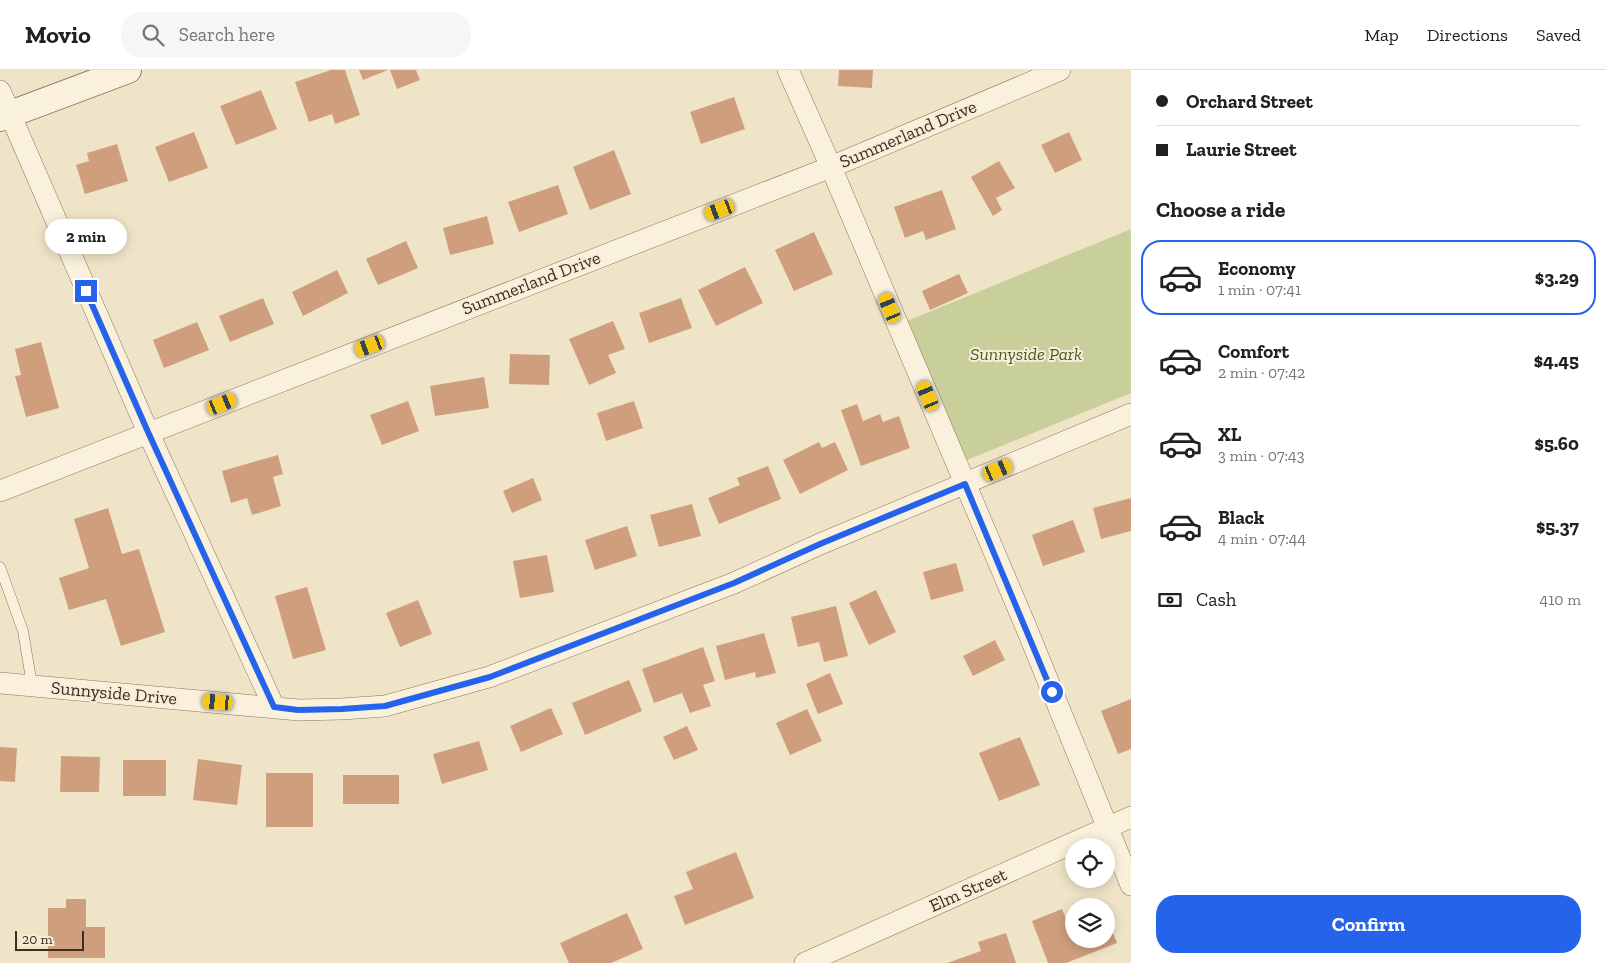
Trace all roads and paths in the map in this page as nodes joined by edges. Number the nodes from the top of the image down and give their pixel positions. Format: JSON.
{"nodes":[{"id":1,"x":128,"y":70,"type":"edge"},
{"id":2,"x":788,"y":70,"type":"edge"},
{"id":3,"x":1060,"y":70,"type":"edge"},
{"id":4,"x":0,"y":91,"type":"edge"},
{"id":5,"x":5,"y":117,"type":"edge"},
{"id":6,"x":831,"y":166,"type":"junction"},
{"id":7,"x":1131,"y":414,"type":"edge"},
{"id":8,"x":148,"y":432,"type":"junction"},
{"id":9,"x":965,"y":484,"type":"junction"},
{"id":10,"x":0,"y":491,"type":"edge"},
{"id":11,"x":0,"y":566,"type":"edge"},
{"id":12,"x":0,"y":682,"type":"edge"},
{"id":13,"x":32,"y":685,"type":"junction"},
{"id":14,"x":274,"y":707,"type":"junction"},
{"id":15,"x":1131,"y":817,"type":"edge"},
{"id":16,"x":1107,"y":827,"type":"junction"},
{"id":17,"x":1131,"y":885,"type":"edge"},
{"id":18,"x":805,"y":963,"type":"edge"}],
"edges":[{"from":1,"to":5,"type":"street"},
{"from":2,"to":6,"type":"street"},
{"from":3,"to":6,"type":"street","name":"Summerland Drive"},
{"from":4,"to":5,"type":"street"},
{"from":5,"to":8,"type":"street"},
{"from":6,"to":8,"type":"street","name":"Summerland Drive"},
{"from":6,"to":9,"type":"street"},
{"from":7,"to":9,"type":"street","name":"Sunnyside Drive"},
{"from":8,"to":10,"type":"street","name":"Summerland Drive"},
{"from":8,"to":14,"type":"street"},
{"from":9,"to":14,"type":"street","name":"Sunnyside Drive"},
{"from":9,"to":16,"type":"street"},
{"from":11,"to":13,"type":"lane"},
{"from":12,"to":13,"type":"street","name":"Sunnyside Drive"},
{"from":13,"to":14,"type":"street","name":"Sunnyside Drive"},
{"from":15,"to":16,"type":"street","name":"Elm Street"},
{"from":16,"to":17,"type":"street"},
{"from":16,"to":18,"type":"street","name":"Elm Street"}]}
